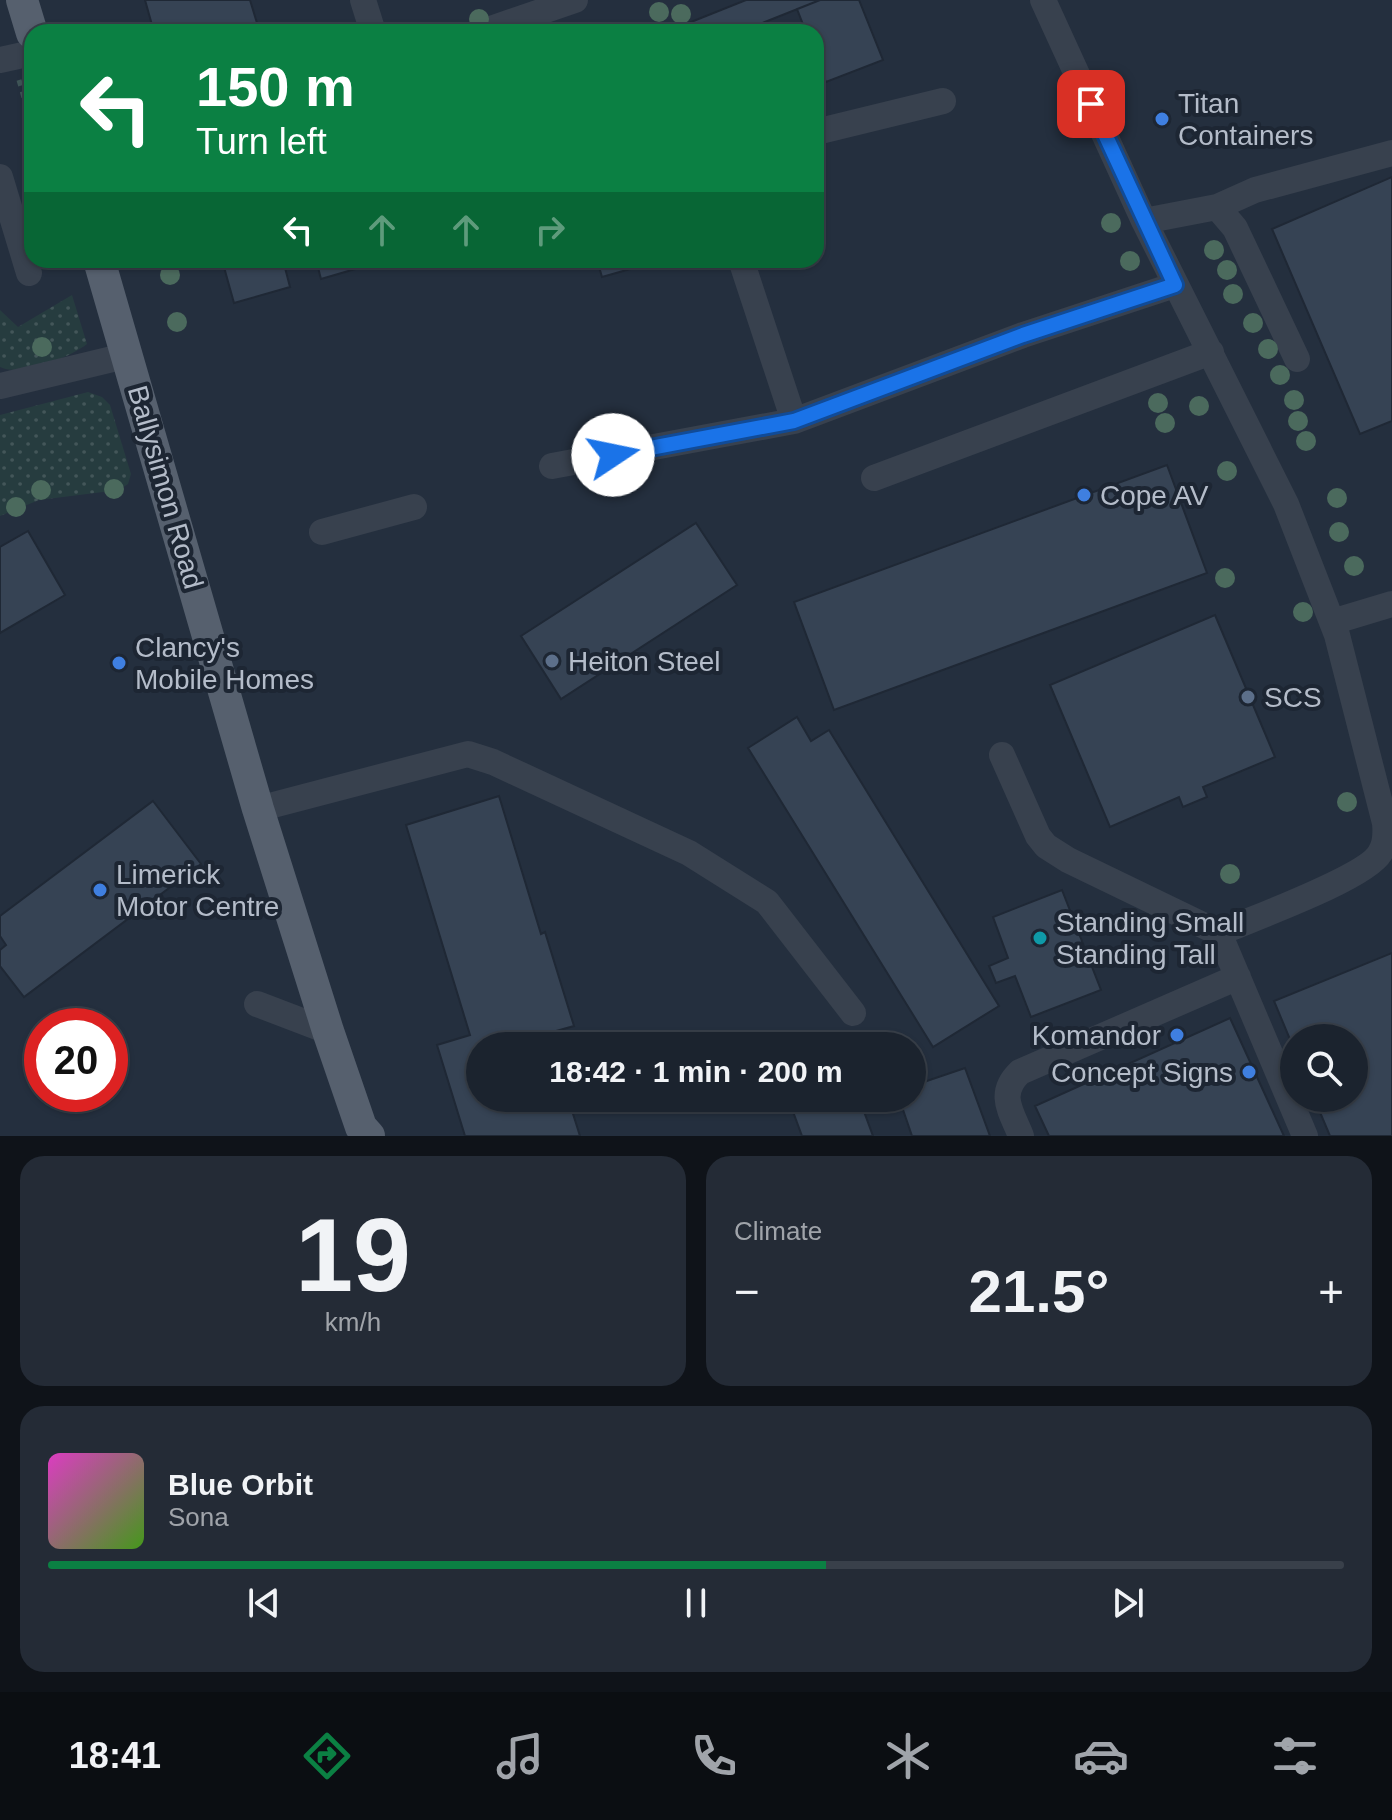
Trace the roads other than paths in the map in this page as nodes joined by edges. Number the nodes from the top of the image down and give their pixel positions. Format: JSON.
{"nodes":[{"id":1,"x":22,"y":0,"type":"edge"},
{"id":2,"x":363,"y":0,"type":"edge"},
{"id":3,"x":575,"y":0,"type":"edge"},
{"id":4,"x":1043,"y":0,"type":"edge"},
{"id":5,"x":29,"y":24,"type":"edge"},
{"id":6,"x":370,"y":24,"type":"edge"},
{"id":7,"x":505,"y":24,"type":"edge"},
{"id":8,"x":24,"y":55,"type":"edge"},
{"id":9,"x":0,"y":60,"type":"edge"},
{"id":10,"x":943,"y":101,"type":"dead end"},
{"id":11,"x":824,"y":130,"type":"edge"},
{"id":12,"x":1392,"y":153,"type":"edge"},
{"id":13,"x":0,"y":177,"type":"edge"},
{"id":14,"x":1217,"y":207,"type":"junction"},
{"id":15,"x":1144,"y":221,"type":"junction"},
{"id":16,"x":24,"y":256,"type":"edge"},
{"id":17,"x":27,"y":268,"type":"edge"},
{"id":18,"x":102,"y":268,"type":"edge"},
{"id":19,"x":744,"y":268,"type":"edge"},
{"id":20,"x":29,"y":273,"type":"dead end"},
{"id":21,"x":1175,"y":285,"type":"junction"},
{"id":22,"x":1211,"y":352,"type":"junction"},
{"id":23,"x":129,"y":355,"type":"junction"},
{"id":24,"x":1297,"y":359,"type":"dead end"},
{"id":25,"x":0,"y":386,"type":"edge"},
{"id":26,"x":794,"y":421,"type":"junction"},
{"id":27,"x":552,"y":466,"type":"dead end"},
{"id":28,"x":874,"y":478,"type":"dead end"},
{"id":29,"x":414,"y":507,"type":"dead end"},
{"id":30,"x":322,"y":532,"type":"dead end"},
{"id":31,"x":1392,"y":604,"type":"edge"},
{"id":32,"x":1332,"y":622,"type":"junction"},
{"id":33,"x":1002,"y":755,"type":"dead end"},
{"id":34,"x":258,"y":809,"type":"junction"},
{"id":35,"x":1386,"y":853,"type":"edge"},
{"id":36,"x":1219,"y":933,"type":"junction"},
{"id":37,"x":1238,"y":977,"type":"junction"},
{"id":38,"x":257,"y":1004,"type":"dead end"},
{"id":39,"x":853,"y":1013,"type":"dead end"},
{"id":40,"x":328,"y":1031,"type":"junction"},
{"id":41,"x":363,"y":1133,"type":"edge"},
{"id":42,"x":1021,"y":1136,"type":"edge"},
{"id":43,"x":1305,"y":1136,"type":"edge"}],
"edges":[{"from":1,"to":5,"type":"main road"},
{"from":2,"to":6,"type":"street"},
{"from":3,"to":7,"type":"street"},
{"from":4,"to":15,"type":"street"},
{"from":8,"to":9,"type":"street"},
{"from":10,"to":11,"type":"street"},
{"from":12,"to":14,"type":"street"},
{"from":13,"to":16,"type":"street"},
{"from":14,"to":15,"type":"street"},
{"from":14,"to":24,"type":"street"},
{"from":15,"to":21,"type":"street"},
{"from":17,"to":20,"type":"street"},
{"from":18,"to":23,"type":"main road","name":"Ballysimon Road"},
{"from":19,"to":26,"type":"street"},
{"from":21,"to":22,"type":"street"},
{"from":21,"to":26,"type":"street"},
{"from":22,"to":28,"type":"street"},
{"from":22,"to":32,"type":"street"},
{"from":23,"to":25,"type":"street"},
{"from":23,"to":34,"type":"main road","name":"Ballysimon Road"},
{"from":26,"to":27,"type":"street"},
{"from":29,"to":30,"type":"street"},
{"from":31,"to":32,"type":"street"},
{"from":32,"to":35,"type":"street"},
{"from":33,"to":36,"type":"street"},
{"from":34,"to":39,"type":"street"},
{"from":34,"to":40,"type":"main road","name":"Ballysimon Road"},
{"from":35,"to":36,"type":"street"},
{"from":36,"to":37,"type":"street"},
{"from":37,"to":42,"type":"street"},
{"from":37,"to":43,"type":"street"},
{"from":38,"to":40,"type":"street"},
{"from":40,"to":41,"type":"main road","name":"Ballysimon Road"}]}
